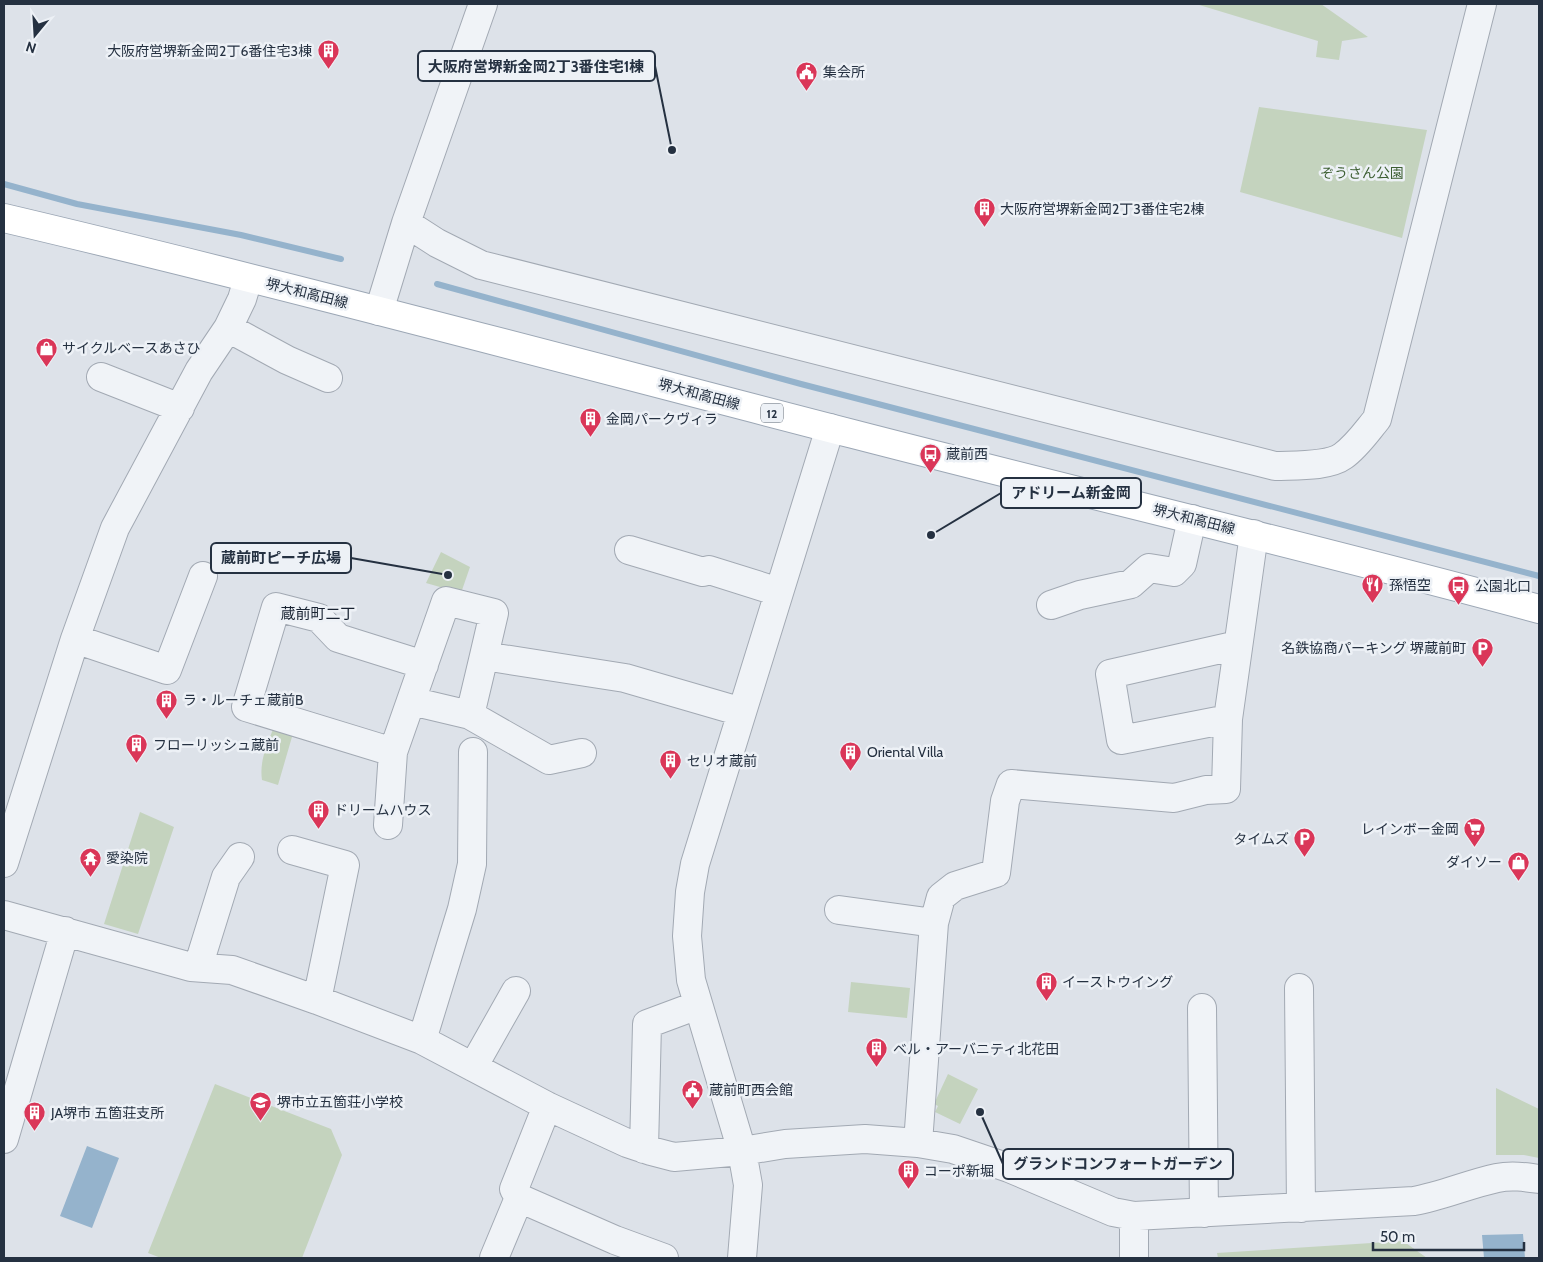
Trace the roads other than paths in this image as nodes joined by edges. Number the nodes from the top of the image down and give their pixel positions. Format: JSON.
{"nodes":[{"id":1,"x":483,"y":4,"type":"edge"},
{"id":2,"x":1482,"y":4,"type":"edge"},
{"id":3,"x":4,"y":218,"type":"edge"},
{"id":4,"x":406,"y":224,"type":"junction"},
{"id":5,"x":248,"y":279,"type":"junction"},
{"id":6,"x":379,"y":311,"type":"junction"},
{"id":7,"x":228,"y":328,"type":"junction"},
{"id":8,"x":101,"y":378,"type":"dead end"},
{"id":9,"x":328,"y":378,"type":"dead end"},
{"id":10,"x":180,"y":408,"type":"junction"},
{"id":11,"x":830,"y":428,"type":"junction"},
{"id":12,"x":1192,"y":519,"type":"junction"},
{"id":13,"x":1254,"y":534,"type":"junction"},
{"id":14,"x":629,"y":550,"type":"dead end"},
{"id":15,"x":204,"y":576,"type":"dead end"},
{"id":16,"x":779,"y":592,"type":"junction"},
{"id":17,"x":1051,"y":605,"type":"dead end"},
{"id":18,"x":1539,"y":609,"type":"edge"},
{"id":19,"x":75,"y":639,"type":"junction"},
{"id":20,"x":1238,"y":645,"type":"junction"},
{"id":21,"x":484,"y":656,"type":"junction"},
{"id":22,"x":424,"y":665,"type":"junction"},
{"id":23,"x":411,"y":701,"type":"junction"},
{"id":24,"x":742,"y":712,"type":"junction"},
{"id":25,"x":470,"y":715,"type":"junction"},
{"id":26,"x":1228,"y":719,"type":"junction"},
{"id":27,"x":393,"y":752,"type":"junction"},
{"id":28,"x":473,"y":752,"type":"dead end"},
{"id":29,"x":582,"y":753,"type":"dead end"},
{"id":30,"x":388,"y":824,"type":"dead end"},
{"id":31,"x":292,"y":850,"type":"dead end"},
{"id":32,"x":240,"y":857,"type":"dead end"},
{"id":33,"x":4,"y":863,"type":"edge"},
{"id":34,"x":839,"y":910,"type":"dead end"},
{"id":35,"x":4,"y":915,"type":"edge"},
{"id":36,"x":934,"y":923,"type":"junction"},
{"id":37,"x":64,"y":931,"type":"junction"},
{"id":38,"x":198,"y":967,"type":"junction"},
{"id":39,"x":1299,"y":988,"type":"dead end"},
{"id":40,"x":516,"y":991,"type":"dead end"},
{"id":41,"x":317,"y":1000,"type":"junction"},
{"id":42,"x":698,"y":1005,"type":"junction"},
{"id":43,"x":1202,"y":1008,"type":"dead end"},
{"id":44,"x":422,"y":1040,"type":"junction"},
{"id":45,"x":473,"y":1067,"type":"junction"},
{"id":46,"x":547,"y":1106,"type":"junction"},
{"id":47,"x":4,"y":1139,"type":"edge"},
{"id":48,"x":918,"y":1143,"type":"junction"},
{"id":49,"x":644,"y":1148,"type":"junction"},
{"id":50,"x":742,"y":1151,"type":"junction"},
{"id":51,"x":1539,"y":1179,"type":"edge"},
{"id":52,"x":519,"y":1198,"type":"junction"},
{"id":53,"x":1301,"y":1208,"type":"junction"},
{"id":54,"x":1204,"y":1213,"type":"junction"},
{"id":55,"x":1134,"y":1216,"type":"junction"},
{"id":56,"x":658,"y":1257,"type":"edge"},
{"id":57,"x":494,"y":1258,"type":"edge"},
{"id":58,"x":742,"y":1258,"type":"edge"},
{"id":59,"x":1134,"y":1258,"type":"edge"}],
"edges":[{"from":1,"to":4,"type":"street"},
{"from":2,"to":4,"type":"street"},
{"from":3,"to":5,"type":"main road","name":"堺大和高田線","number":"12"},
{"from":4,"to":6,"type":"street"},
{"from":5,"to":6,"type":"main road","name":"堺大和高田線","number":"12"},
{"from":5,"to":7,"type":"street"},
{"from":6,"to":11,"type":"main road","name":"堺大和高田線","number":"12"},
{"from":7,"to":9,"type":"street"},
{"from":7,"to":10,"type":"street"},
{"from":8,"to":10,"type":"street"},
{"from":10,"to":19,"type":"street"},
{"from":11,"to":12,"type":"main road","name":"堺大和高田線","number":"12"},
{"from":11,"to":16,"type":"street"},
{"from":12,"to":13,"type":"main road","name":"堺大和高田線","number":"12"},
{"from":12,"to":17,"type":"street"},
{"from":13,"to":18,"type":"main road","name":"堺大和高田線","number":"12"},
{"from":13,"to":20,"type":"street"},
{"from":14,"to":16,"type":"street"},
{"from":15,"to":19,"type":"street"},
{"from":16,"to":24,"type":"street"},
{"from":19,"to":33,"type":"street"},
{"from":20,"to":26,"type":"street"},
{"from":20,"to":26,"type":"street"},
{"from":21,"to":22,"type":"street"},
{"from":21,"to":24,"type":"street"},
{"from":21,"to":25,"type":"street"},
{"from":22,"to":23,"type":"street"},
{"from":22,"to":27,"type":"street"},
{"from":23,"to":25,"type":"street"},
{"from":23,"to":27,"type":"street"},
{"from":24,"to":42,"type":"street"},
{"from":25,"to":29,"type":"street"},
{"from":26,"to":36,"type":"street"},
{"from":27,"to":30,"type":"street"},
{"from":28,"to":44,"type":"street"},
{"from":31,"to":41,"type":"street"},
{"from":32,"to":38,"type":"street"},
{"from":34,"to":36,"type":"street"},
{"from":35,"to":37,"type":"street"},
{"from":36,"to":48,"type":"street"},
{"from":37,"to":38,"type":"street"},
{"from":37,"to":47,"type":"street"},
{"from":38,"to":41,"type":"street"},
{"from":39,"to":53,"type":"street"},
{"from":40,"to":45,"type":"street"},
{"from":41,"to":44,"type":"street"},
{"from":42,"to":49,"type":"street"},
{"from":42,"to":50,"type":"street"},
{"from":43,"to":54,"type":"street"},
{"from":44,"to":45,"type":"street"},
{"from":45,"to":46,"type":"street"},
{"from":46,"to":49,"type":"street"},
{"from":46,"to":52,"type":"street"},
{"from":48,"to":50,"type":"street"},
{"from":48,"to":55,"type":"street"},
{"from":49,"to":50,"type":"street"},
{"from":50,"to":58,"type":"street"},
{"from":51,"to":53,"type":"street"},
{"from":52,"to":56,"type":"street"},
{"from":52,"to":57,"type":"street"},
{"from":53,"to":54,"type":"street"},
{"from":54,"to":55,"type":"street"},
{"from":55,"to":59,"type":"street"}]}
